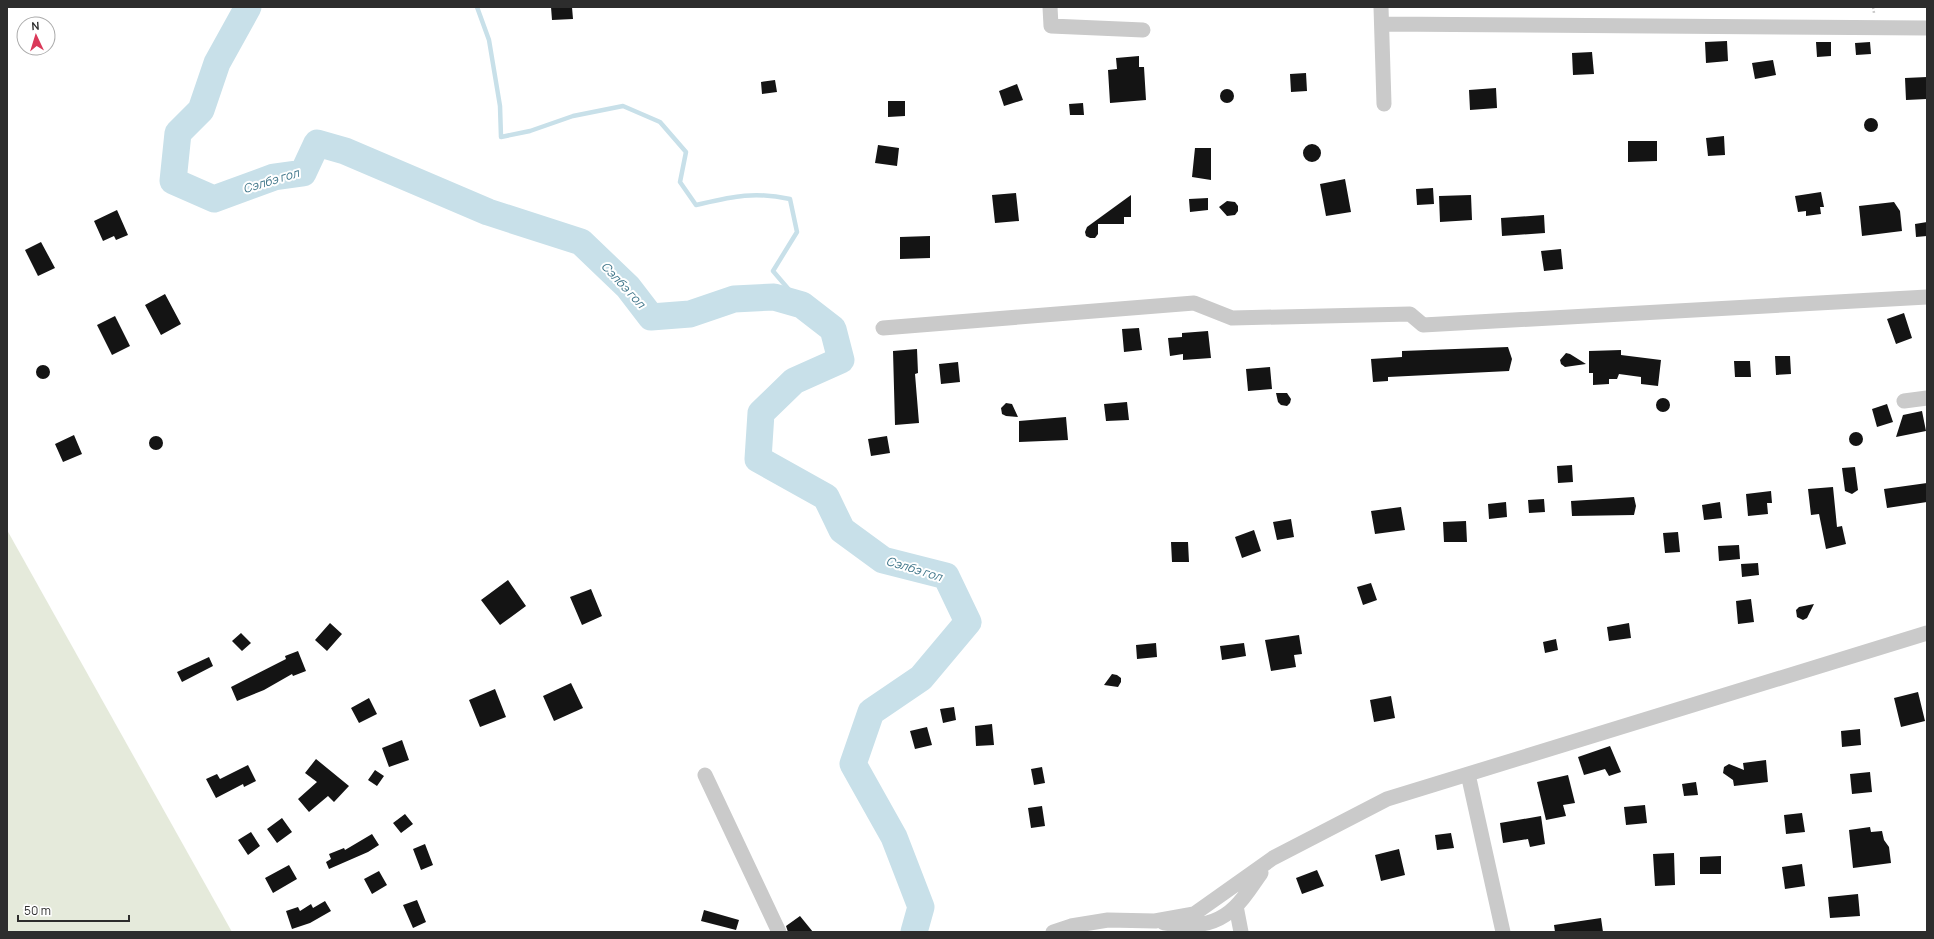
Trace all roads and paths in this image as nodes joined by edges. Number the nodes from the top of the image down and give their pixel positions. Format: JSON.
{"nodes":[{"id":1,"x":1050,"y":7,"type":"edge"},
{"id":2,"x":1381,"y":7,"type":"edge"},
{"id":3,"x":1382,"y":24,"type":"junction"},
{"id":4,"x":1927,"y":28,"type":"edge"},
{"id":5,"x":1143,"y":30,"type":"dead end"},
{"id":6,"x":1384,"y":104,"type":"dead end"},
{"id":7,"x":1927,"y":297,"type":"edge"},
{"id":8,"x":883,"y":328,"type":"dead end"},
{"id":9,"x":1927,"y":398,"type":"edge"},
{"id":10,"x":1904,"y":401,"type":"dead end"},
{"id":11,"x":1927,"y":633,"type":"edge"},
{"id":12,"x":1468,"y":774,"type":"junction"},
{"id":13,"x":705,"y":775,"type":"dead end"},
{"id":14,"x":1274,"y":858,"type":"junction"},
{"id":15,"x":1236,"y":906,"type":"junction"},
{"id":16,"x":1155,"y":921,"type":"junction"},
{"id":17,"x":779,"y":932,"type":"edge"},
{"id":18,"x":1053,"y":932,"type":"edge"},
{"id":19,"x":1241,"y":932,"type":"edge"},
{"id":20,"x":1503,"y":932,"type":"edge"}],
"edges":[{"from":1,"to":5,"type":"street"},
{"from":2,"to":3,"type":"street"},
{"from":3,"to":4,"type":"street"},
{"from":3,"to":6,"type":"street"},
{"from":7,"to":8,"type":"street"},
{"from":9,"to":10,"type":"street"},
{"from":11,"to":12,"type":"street"},
{"from":12,"to":14,"type":"street"},
{"from":12,"to":20,"type":"street"},
{"from":13,"to":17,"type":"street"},
{"from":14,"to":15,"type":"street"},
{"from":14,"to":16,"type":"street"},
{"from":15,"to":16,"type":"street"},
{"from":15,"to":19,"type":"street"},
{"from":16,"to":18,"type":"street"}]}
